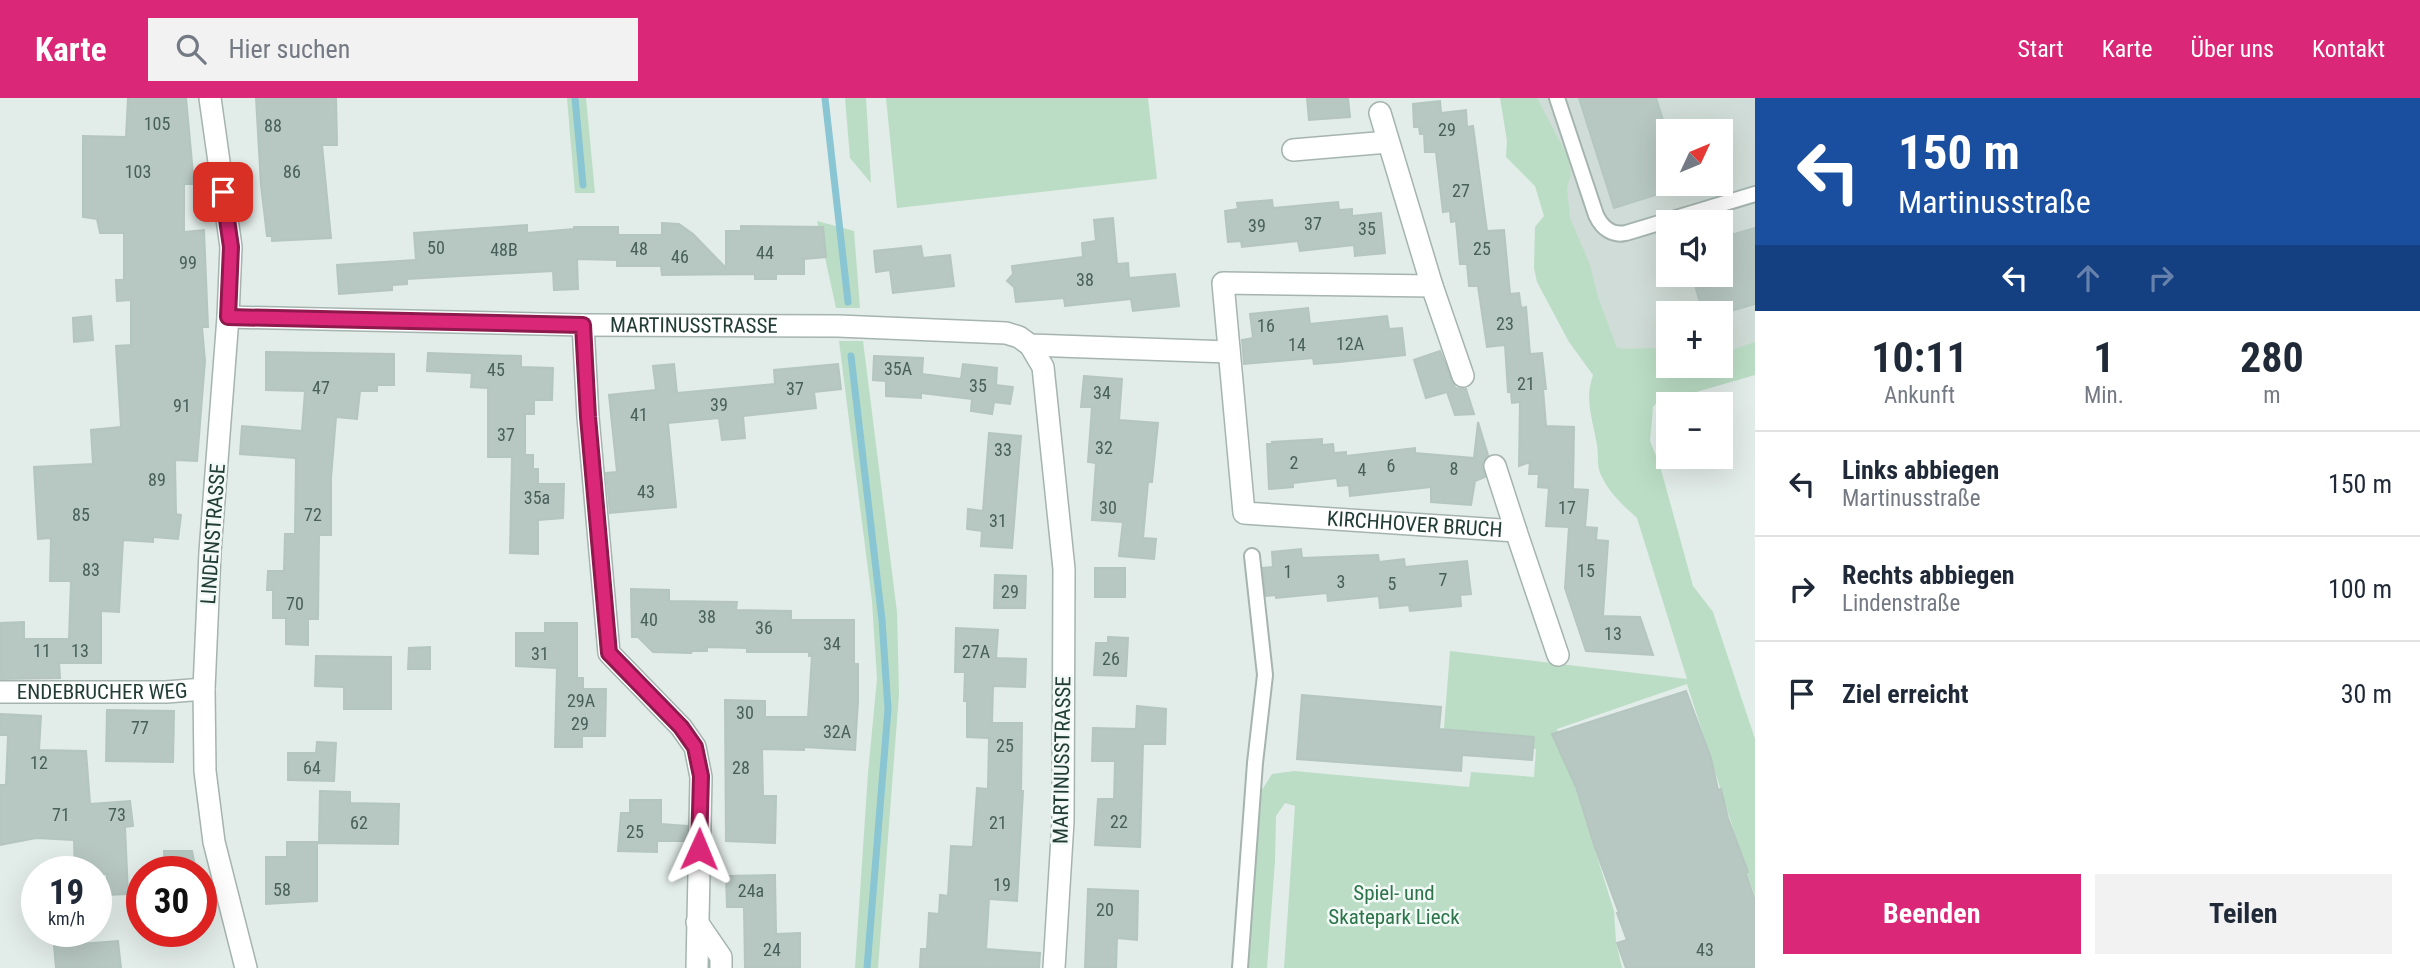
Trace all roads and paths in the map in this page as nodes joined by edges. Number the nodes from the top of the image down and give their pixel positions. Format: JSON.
{"nodes":[{"id":1,"x":210,"y":98,"type":"edge"},
{"id":2,"x":1557,"y":98,"type":"edge"},
{"id":3,"x":1380,"y":113,"type":"dead end"},
{"id":4,"x":1388,"y":142,"type":"junction"},
{"id":5,"x":1293,"y":150,"type":"dead end"},
{"id":6,"x":1755,"y":194,"type":"edge"},
{"id":7,"x":1432,"y":286,"type":"junction"},
{"id":8,"x":228,"y":317,"type":"junction"},
{"id":9,"x":583,"y":325,"type":"junction"},
{"id":10,"x":1030,"y":345,"type":"junction"},
{"id":11,"x":1229,"y":352,"type":"junction"},
{"id":12,"x":1463,"y":376,"type":"dead end"},
{"id":13,"x":1495,"y":466,"type":"dead end"},
{"id":14,"x":1516,"y":531,"type":"junction"},
{"id":15,"x":1252,"y":556,"type":"dead end"},
{"id":16,"x":1558,"y":655,"type":"dead end"},
{"id":17,"x":204,"y":689,"type":"junction"},
{"id":18,"x":0,"y":692,"type":"edge"},
{"id":19,"x":697,"y":922,"type":"junction"},
{"id":20,"x":246,"y":968,"type":"edge"},
{"id":21,"x":697,"y":968,"type":"edge"},
{"id":22,"x":721,"y":968,"type":"edge"},
{"id":23,"x":1054,"y":968,"type":"edge"},
{"id":24,"x":1240,"y":968,"type":"edge"}],
"edges":[{"from":1,"to":8,"type":"street","name":"LINDENSTRASSE"},
{"from":2,"to":6,"type":"lane"},
{"from":3,"to":4,"type":"street"},
{"from":4,"to":5,"type":"street"},
{"from":4,"to":7,"type":"street"},
{"from":7,"to":11,"type":"street"},
{"from":7,"to":12,"type":"street"},
{"from":8,"to":9,"type":"street","name":"MARTINUSSTRASSE"},
{"from":8,"to":17,"type":"street","name":"LINDENSTRASSE"},
{"from":9,"to":10,"type":"street","name":"MARTINUSSTRASSE"},
{"from":9,"to":19,"type":"street"},
{"from":10,"to":11,"type":"street","name":"MARTINUSSTRASSE"},
{"from":10,"to":23,"type":"street","name":"MARTINUSSTRASSE"},
{"from":11,"to":14,"type":"street","name":"KIRCHHOVER BRUCH"},
{"from":13,"to":14,"type":"street","name":"KIRCHHOVER BRUCH"},
{"from":14,"to":16,"type":"street"},
{"from":15,"to":24,"type":"lane"},
{"from":17,"to":18,"type":"street","name":"ENDEBRUCHER WEG"},
{"from":17,"to":20,"type":"street","name":"LINDENSTRASSE"},
{"from":19,"to":21,"type":"street"},
{"from":19,"to":22,"type":"street"}]}
